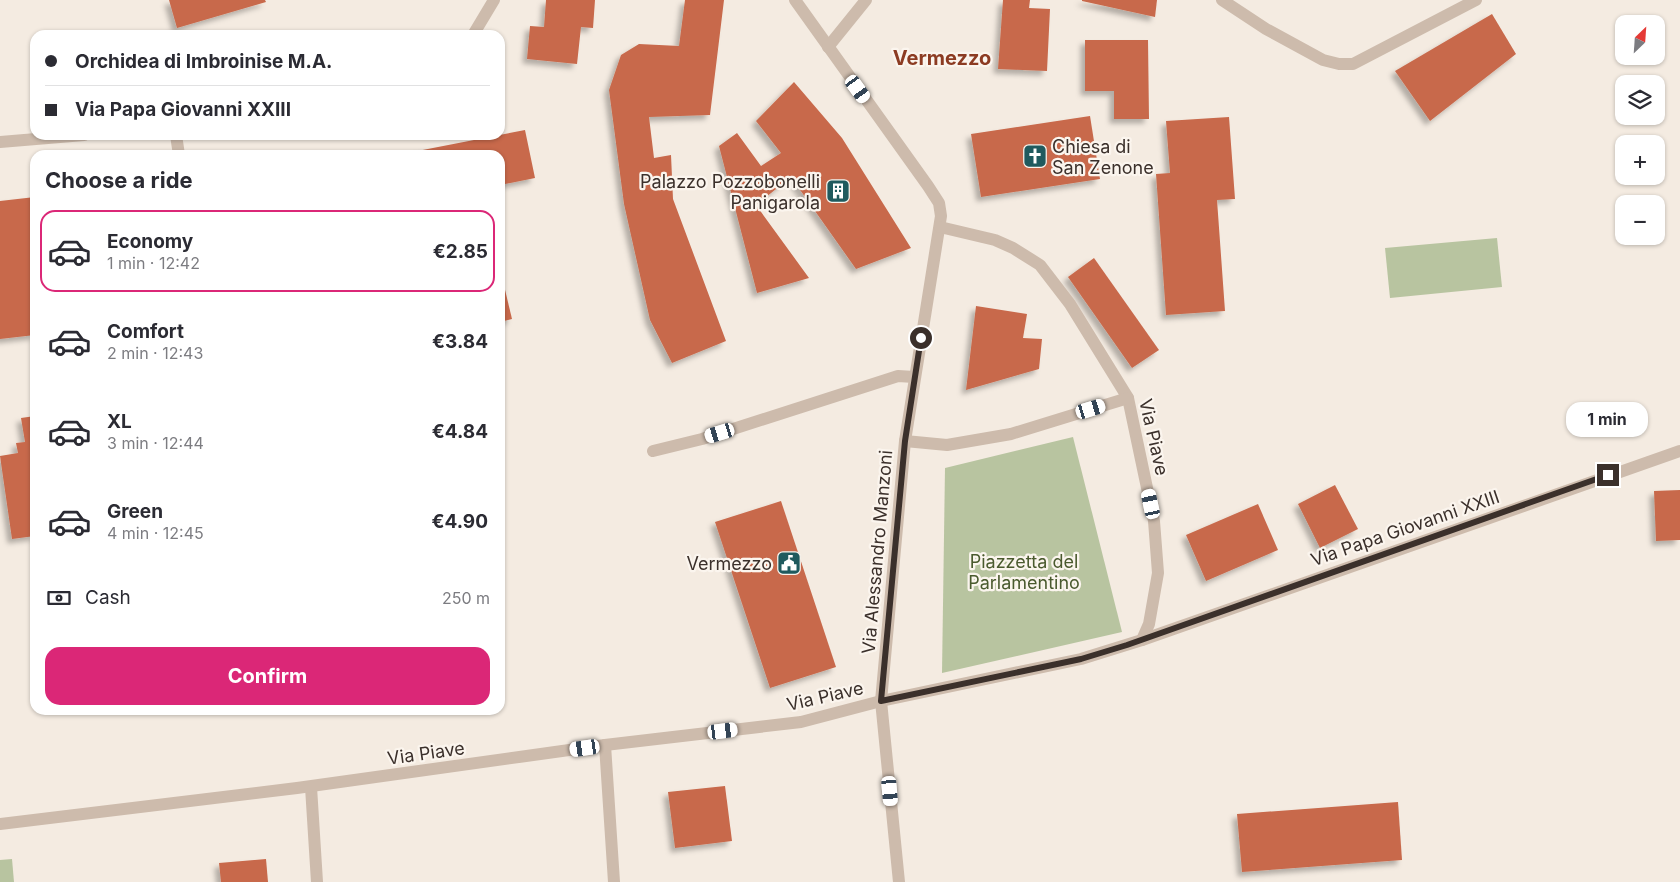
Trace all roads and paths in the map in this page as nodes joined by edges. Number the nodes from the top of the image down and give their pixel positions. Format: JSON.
{"nodes":[{"id":1,"x":494,"y":0,"type":"edge"},
{"id":2,"x":796,"y":0,"type":"edge"},
{"id":3,"x":866,"y":0,"type":"edge"},
{"id":4,"x":1222,"y":0,"type":"edge"},
{"id":5,"x":1476,"y":0,"type":"edge"},
{"id":6,"x":476,"y":30,"type":"edge"},
{"id":7,"x":828,"y":46,"type":"junction"},
{"id":8,"x":30,"y":140,"type":"edge"},
{"id":9,"x":0,"y":142,"type":"edge"},
{"id":10,"x":940,"y":227,"type":"junction"},
{"id":11,"x":914,"y":376,"type":"junction"},
{"id":12,"x":1128,"y":398,"type":"junction"},
{"id":13,"x":905,"y":441,"type":"junction"},
{"id":14,"x":653,"y":451,"type":"dead end"},
{"id":15,"x":1680,"y":451,"type":"edge"},
{"id":16,"x":1142,"y":640,"type":"junction"},
{"id":17,"x":881,"y":701,"type":"junction"},
{"id":18,"x":605,"y":745,"type":"junction"},
{"id":19,"x":311,"y":787,"type":"junction"},
{"id":20,"x":0,"y":824,"type":"edge"},
{"id":21,"x":318,"y":882,"type":"edge"},
{"id":22,"x":614,"y":882,"type":"edge"},
{"id":23,"x":899,"y":882,"type":"edge"}],
"edges":[{"from":1,"to":6,"type":"street"},
{"from":2,"to":7,"type":"street","name":"Via Alessandro Manzoni"},
{"from":3,"to":7,"type":"street"},
{"from":4,"to":5,"type":"street"},
{"from":7,"to":10,"type":"street","name":"Via Alessandro Manzoni"},
{"from":8,"to":9,"type":"street"},
{"from":10,"to":11,"type":"street","name":"Via Alessandro Manzoni"},
{"from":10,"to":12,"type":"street","name":"Via Piave"},
{"from":11,"to":13,"type":"street","name":"Via Alessandro Manzoni"},
{"from":11,"to":14,"type":"street"},
{"from":12,"to":13,"type":"street"},
{"from":12,"to":16,"type":"street","name":"Via Piave"},
{"from":13,"to":17,"type":"street","name":"Via Alessandro Manzoni"},
{"from":15,"to":16,"type":"street","name":"Via Papa Giovanni XXIII"},
{"from":16,"to":17,"type":"street","name":"Via Piave"},
{"from":17,"to":18,"type":"street","name":"Via Piave"},
{"from":17,"to":23,"type":"street","name":"Via Alessandro Manzoni"},
{"from":18,"to":19,"type":"street","name":"Via Piave"},
{"from":18,"to":22,"type":"street"},
{"from":19,"to":20,"type":"street","name":"Via Piave"},
{"from":19,"to":21,"type":"street"}]}
